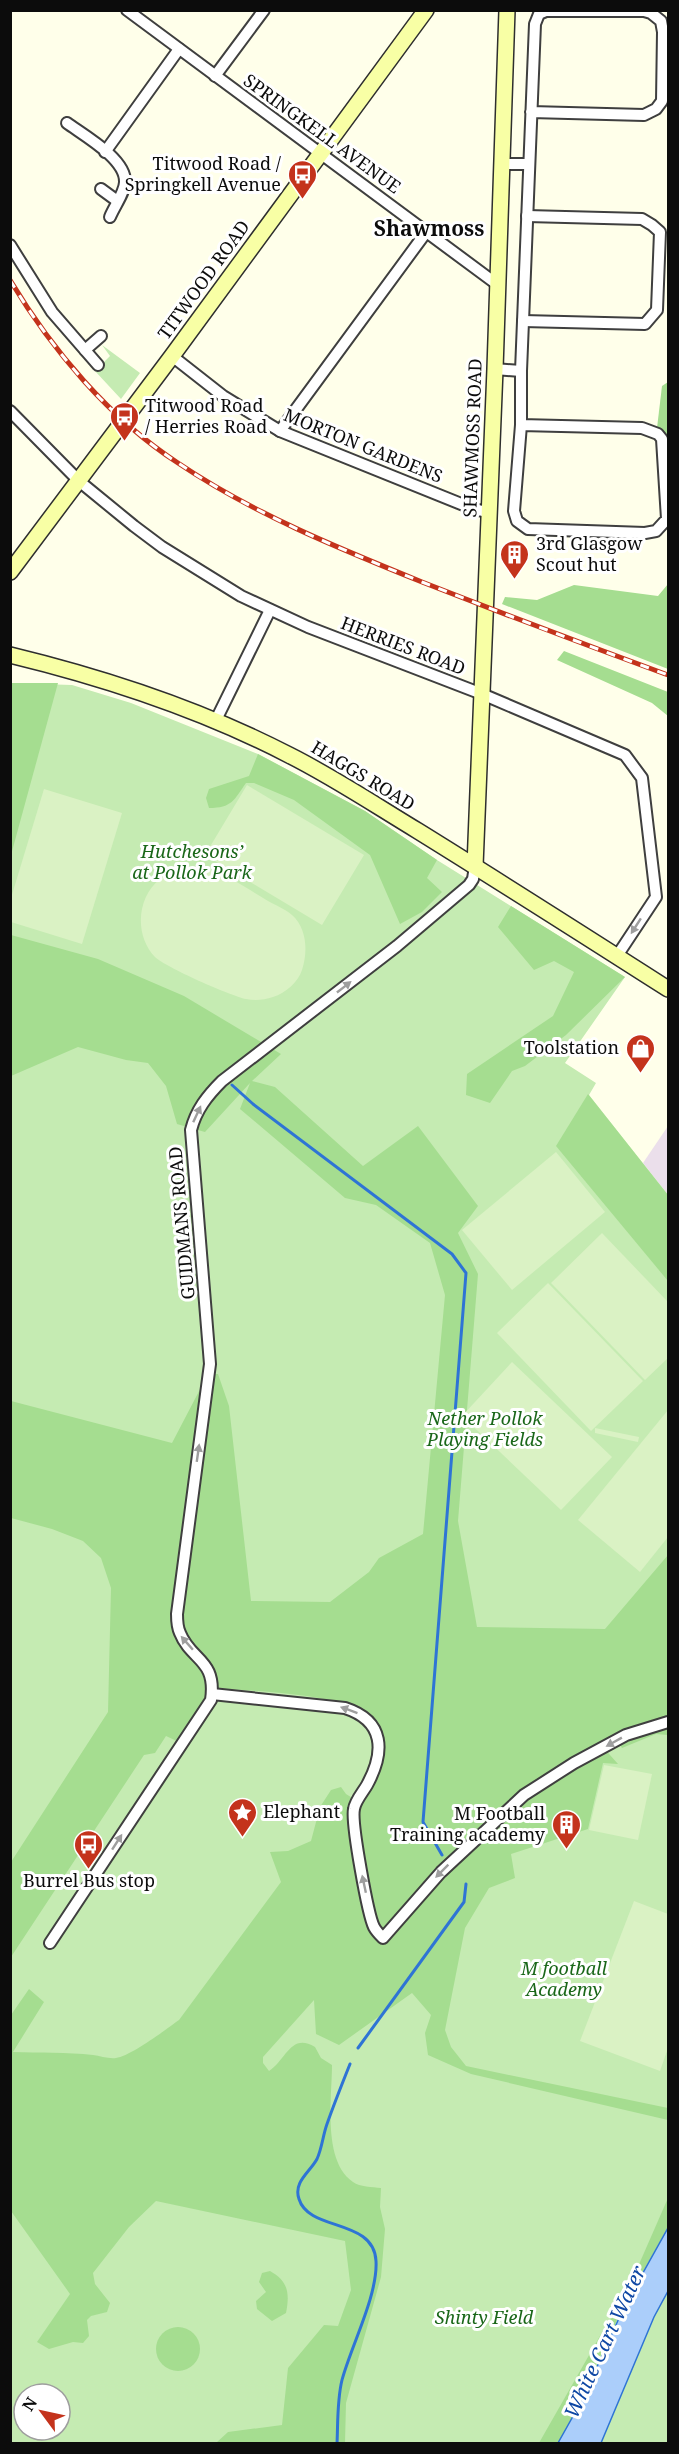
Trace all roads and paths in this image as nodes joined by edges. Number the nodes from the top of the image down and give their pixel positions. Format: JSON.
{"nodes":[{"id":1,"x":127,"y":10,"type":"edge"},
{"id":2,"x":264,"y":10,"type":"edge"},
{"id":3,"x":426,"y":10,"type":"edge"},
{"id":4,"x":507,"y":10,"type":"edge"},
{"id":5,"x":179,"y":49,"type":"junction"},
{"id":6,"x":215,"y":76,"type":"junction"},
{"id":7,"x":531,"y":112,"type":"junction"},
{"id":8,"x":67,"y":123,"type":"dead end"},
{"id":9,"x":105,"y":152,"type":"junction"},
{"id":10,"x":321,"y":154,"type":"junction"},
{"id":11,"x":503,"y":164,"type":"junction"},
{"id":12,"x":529,"y":164,"type":"junction"},
{"id":13,"x":101,"y":189,"type":"dead end"},
{"id":14,"x":116,"y":200,"type":"junction"},
{"id":15,"x":527,"y":216,"type":"junction"},
{"id":16,"x":110,"y":217,"type":"dead end"},
{"id":17,"x":427,"y":231,"type":"junction"},
{"id":18,"x":10,"y":245,"type":"edge"},
{"id":19,"x":498,"y":285,"type":"junction"},
{"id":20,"x":523,"y":321,"type":"junction"},
{"id":21,"x":101,"y":336,"type":"dead end"},
{"id":22,"x":85,"y":350,"type":"junction"},
{"id":23,"x":172,"y":356,"type":"junction"},
{"id":24,"x":98,"y":364,"type":"dead end"},
{"id":25,"x":495,"y":369,"type":"junction"},
{"id":26,"x":520,"y":371,"type":"junction"},
{"id":27,"x":10,"y":411,"type":"edge"},
{"id":28,"x":521,"y":425,"type":"junction"},
{"id":29,"x":280,"y":431,"type":"junction"},
{"id":30,"x":79,"y":481,"type":"junction"},
{"id":31,"x":489,"y":513,"type":"junction"},
{"id":32,"x":10,"y":572,"type":"edge"},
{"id":33,"x":270,"y":610,"type":"junction"},
{"id":34,"x":10,"y":655,"type":"edge"},
{"id":35,"x":10,"y":665,"type":"edge"},
{"id":36,"x":56,"y":666,"type":"junction"},
{"id":37,"x":482,"y":694,"type":"junction"},
{"id":38,"x":215,"y":722,"type":"junction"},
{"id":39,"x":475,"y":866,"type":"junction"},
{"id":40,"x":617,"y":956,"type":"junction"},
{"id":41,"x":669,"y":989,"type":"edge"},
{"id":42,"x":212,"y":1694,"type":"junction"},
{"id":43,"x":669,"y":1722,"type":"edge"},
{"id":44,"x":50,"y":1943,"type":"dead end"}],
"edges":[{"from":1,"to":5,"type":"street","name":"SPRINGKELL AVENUE"},
{"from":2,"to":6,"type":"street"},
{"from":3,"to":10,"type":"main road","name":"TITWOOD ROAD"},
{"from":4,"to":11,"type":"main road","name":"SHAWMOSS ROAD"},
{"from":5,"to":6,"type":"street","name":"SPRINGKELL AVENUE"},
{"from":5,"to":9,"type":"street"},
{"from":6,"to":10,"type":"street","name":"SPRINGKELL AVENUE"},
{"from":7,"to":7,"type":"street"},
{"from":7,"to":12,"type":"street"},
{"from":8,"to":9,"type":"street"},
{"from":9,"to":14,"type":"street"},
{"from":10,"to":17,"type":"street","name":"SPRINGKELL AVENUE"},
{"from":10,"to":23,"type":"main road","name":"TITWOOD ROAD"},
{"from":11,"to":12,"type":"street"},
{"from":11,"to":19,"type":"main road","name":"SHAWMOSS ROAD"},
{"from":12,"to":15,"type":"street"},
{"from":13,"to":14,"type":"street"},
{"from":14,"to":16,"type":"street"},
{"from":15,"to":20,"type":"street"},
{"from":15,"to":20,"type":"street"},
{"from":17,"to":19,"type":"street","name":"SPRINGKELL AVENUE"},
{"from":17,"to":29,"type":"street"},
{"from":18,"to":22,"type":"street"},
{"from":19,"to":25,"type":"main road","name":"SHAWMOSS ROAD"},
{"from":20,"to":26,"type":"street"},
{"from":21,"to":22,"type":"street"},
{"from":22,"to":24,"type":"street"},
{"from":23,"to":29,"type":"street","name":"MORTON GARDENS"},
{"from":23,"to":30,"type":"main road","name":"TITWOOD ROAD"},
{"from":25,"to":26,"type":"street"},
{"from":25,"to":31,"type":"main road","name":"SHAWMOSS ROAD"},
{"from":26,"to":28,"type":"street"},
{"from":27,"to":30,"type":"street","name":"HERRIES ROAD"},
{"from":28,"to":28,"type":"street"},
{"from":29,"to":31,"type":"street","name":"MORTON GARDENS"},
{"from":30,"to":32,"type":"main road","name":"TITWOOD ROAD"},
{"from":30,"to":33,"type":"street","name":"HERRIES ROAD"},
{"from":31,"to":37,"type":"main road","name":"SHAWMOSS ROAD"},
{"from":33,"to":37,"type":"street","name":"HERRIES ROAD"},
{"from":33,"to":38,"type":"street"},
{"from":34,"to":36,"type":"main road","name":"HAGGS ROAD"},
{"from":35,"to":36,"type":"main road"},
{"from":36,"to":38,"type":"main road","name":"HAGGS ROAD"},
{"from":37,"to":39,"type":"main road","name":"SHAWMOSS ROAD"},
{"from":37,"to":40,"type":"street","name":"HERRIES ROAD","one_way":true},
{"from":38,"to":39,"type":"main road","name":"HAGGS ROAD"},
{"from":39,"to":40,"type":"main road","name":"HAGGS ROAD"},
{"from":42,"to":39,"type":"street","name":"GUIDMANS ROAD","one_way":true},
{"from":40,"to":41,"type":"main road","name":"HAGGS ROAD"},
{"from":43,"to":42,"type":"street","one_way":true},
{"from":44,"to":42,"type":"street","one_way":true}]}
